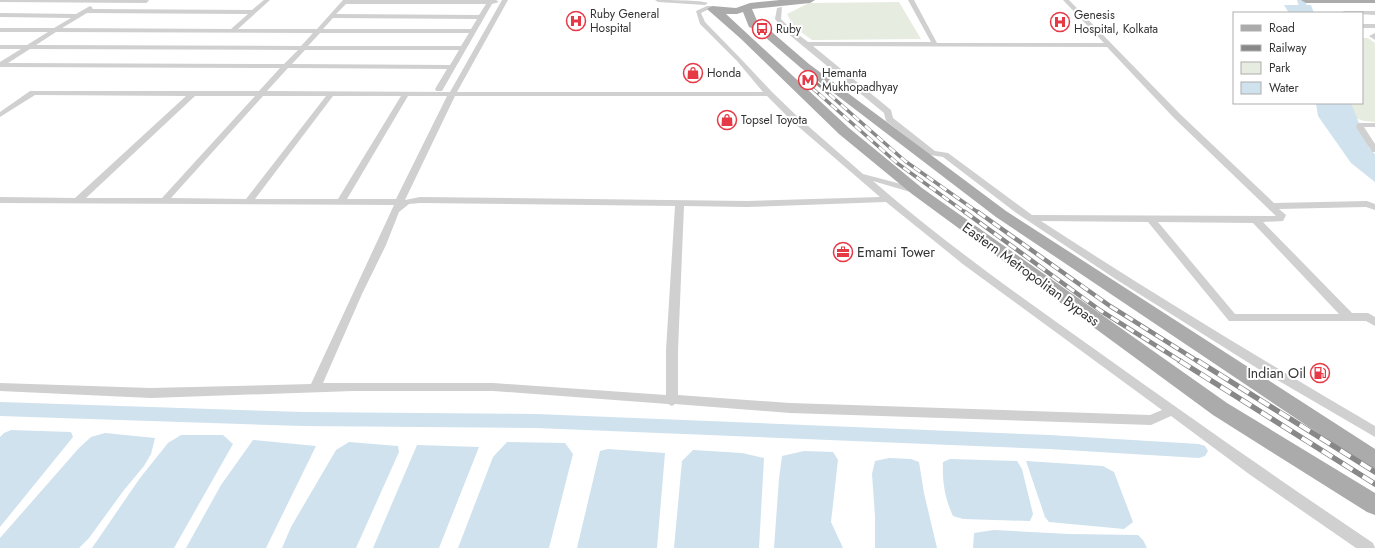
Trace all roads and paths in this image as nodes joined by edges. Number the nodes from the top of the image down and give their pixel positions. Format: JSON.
{"nodes":[{"id":1,"x":0,"y":0,"type":"edge"},
{"id":2,"x":267,"y":0,"type":"edge"},
{"id":3,"x":658,"y":0,"type":"edge"},
{"id":4,"x":801,"y":0,"type":"edge"},
{"id":5,"x":810,"y":0,"type":"edge"},
{"id":6,"x":911,"y":0,"type":"edge"},
{"id":7,"x":1066,"y":0,"type":"edge"},
{"id":8,"x":1306,"y":0,"type":"edge"},
{"id":9,"x":1319,"y":0,"type":"edge"},
{"id":10,"x":1375,"y":0,"type":"edge"},
{"id":11,"x":102,"y":1,"type":"edge"},
{"id":12,"x":146,"y":1,"type":"dead end"},
{"id":13,"x":345,"y":1,"type":"edge"},
{"id":14,"x":504,"y":1,"type":"edge"},
{"id":15,"x":490,"y":2,"type":"junction"},
{"id":16,"x":708,"y":5,"type":"edge"},
{"id":17,"x":749,"y":5,"type":"edge"},
{"id":18,"x":780,"y":8,"type":"junction"},
{"id":19,"x":85,"y":11,"type":"junction"},
{"id":20,"x":253,"y":12,"type":"junction"},
{"id":21,"x":1363,"y":14,"type":"edge"},
{"id":22,"x":1373,"y":14,"type":"edge"},
{"id":23,"x":0,"y":15,"type":"edge"},
{"id":24,"x":78,"y":16,"type":"junction"},
{"id":25,"x":331,"y":16,"type":"junction"},
{"id":26,"x":482,"y":17,"type":"junction"},
{"id":27,"x":764,"y":23,"type":"junction"},
{"id":28,"x":1363,"y":26,"type":"edge"},
{"id":29,"x":1375,"y":26,"type":"edge"},
{"id":30,"x":0,"y":30,"type":"edge"},
{"id":31,"x":55,"y":30,"type":"junction"},
{"id":32,"x":233,"y":30,"type":"junction"},
{"id":33,"x":318,"y":30,"type":"junction"},
{"id":34,"x":473,"y":31,"type":"junction"},
{"id":35,"x":1375,"y":35,"type":"edge"},
{"id":36,"x":1375,"y":38,"type":"edge"},
{"id":37,"x":806,"y":44,"type":"junction"},
{"id":38,"x":935,"y":44,"type":"junction"},
{"id":39,"x":1109,"y":45,"type":"junction"},
{"id":40,"x":0,"y":47,"type":"edge"},
{"id":41,"x":29,"y":47,"type":"junction"},
{"id":42,"x":302,"y":48,"type":"junction"},
{"id":43,"x":462,"y":48,"type":"junction"},
{"id":44,"x":0,"y":65,"type":"edge"},
{"id":45,"x":286,"y":66,"type":"junction"},
{"id":46,"x":452,"y":67,"type":"junction"},
{"id":47,"x":439,"y":89,"type":"dead end"},
{"id":48,"x":192,"y":94,"type":"junction"},
{"id":49,"x":260,"y":94,"type":"junction"},
{"id":50,"x":331,"y":94,"type":"junction"},
{"id":51,"x":406,"y":94,"type":"junction"},
{"id":52,"x":452,"y":94,"type":"junction"},
{"id":53,"x":769,"y":94,"type":"junction"},
{"id":54,"x":0,"y":115,"type":"edge"},
{"id":55,"x":1375,"y":125,"type":"edge"},
{"id":56,"x":1375,"y":150,"type":"edge"},
{"id":57,"x":860,"y":175,"type":"junction"},
{"id":58,"x":917,"y":191,"type":"junction"},
{"id":59,"x":888,"y":199,"type":"junction"},
{"id":60,"x":0,"y":200,"type":"edge"},
{"id":61,"x":78,"y":200,"type":"junction"},
{"id":62,"x":165,"y":200,"type":"junction"},
{"id":63,"x":249,"y":201,"type":"junction"},
{"id":64,"x":341,"y":201,"type":"junction"},
{"id":65,"x":680,"y":204,"type":"junction"},
{"id":66,"x":1271,"y":206,"type":"junction"},
{"id":67,"x":397,"y":207,"type":"junction"},
{"id":68,"x":1375,"y":207,"type":"edge"},
{"id":69,"x":1018,"y":210,"type":"junction"},
{"id":70,"x":1001,"y":214,"type":"junction"},
{"id":71,"x":1031,"y":218,"type":"junction"},
{"id":72,"x":1151,"y":219,"type":"junction"},
{"id":73,"x":1256,"y":220,"type":"junction"},
{"id":74,"x":1161,"y":303,"type":"junction"},
{"id":75,"x":1144,"y":309,"type":"junction"},
{"id":76,"x":1349,"y":317,"type":"junction"},
{"id":77,"x":1372,"y":319,"type":"edge"},
{"id":78,"x":0,"y":387,"type":"edge"},
{"id":79,"x":315,"y":388,"type":"junction"},
{"id":80,"x":672,"y":401,"type":"junction"},
{"id":81,"x":1172,"y":411,"type":"junction"},
{"id":82,"x":1375,"y":432,"type":"edge"},
{"id":83,"x":1375,"y":460,"type":"edge"},
{"id":84,"x":1375,"y":505,"type":"edge"},
{"id":85,"x":1368,"y":548,"type":"edge"}],
"edges":[{"from":1,"to":11,"type":"street"},
{"from":2,"to":20,"type":"street"},
{"from":3,"to":16,"type":"street"},
{"from":4,"to":5,"type":"main road"},
{"from":4,"to":17,"type":"main road"},
{"from":4,"to":18,"type":"main road"},
{"from":6,"to":38,"type":"street"},
{"from":7,"to":39,"type":"street"},
{"from":8,"to":9,"type":"main road"},
{"from":9,"to":10,"type":"main road"},
{"from":11,"to":12,"type":"street"},
{"from":11,"to":19,"type":"street"},
{"from":13,"to":15,"type":"street"},
{"from":13,"to":25,"type":"street"},
{"from":14,"to":15,"type":"street"},
{"from":14,"to":52,"type":"street"},
{"from":15,"to":26,"type":"street"},
{"from":16,"to":17,"type":"main road"},
{"from":16,"to":53,"type":"street"},
{"from":16,"to":58,"type":"main road","name":"Eastern Metropolitan Bypass"},
{"from":17,"to":27,"type":"main road"},
{"from":18,"to":27,"type":"main road"},
{"from":18,"to":37,"type":"street"},
{"from":19,"to":20,"type":"street"},
{"from":19,"to":24,"type":"street"},
{"from":20,"to":32,"type":"street"},
{"from":21,"to":22,"type":"street"},
{"from":23,"to":24,"type":"street"},
{"from":24,"to":31,"type":"street"},
{"from":25,"to":26,"type":"street"},
{"from":25,"to":33,"type":"street"},
{"from":26,"to":34,"type":"street"},
{"from":27,"to":70,"type":"main road"},
{"from":28,"to":29,"type":"street"},
{"from":30,"to":31,"type":"street"},
{"from":31,"to":32,"type":"street"},
{"from":31,"to":41,"type":"street"},
{"from":32,"to":33,"type":"street"},
{"from":33,"to":34,"type":"street"},
{"from":33,"to":42,"type":"street"},
{"from":34,"to":43,"type":"street"},
{"from":35,"to":36,"type":"street"},
{"from":37,"to":38,"type":"street"},
{"from":37,"to":69,"type":"street"},
{"from":38,"to":39,"type":"street"},
{"from":39,"to":66,"type":"street"},
{"from":40,"to":41,"type":"street"},
{"from":41,"to":42,"type":"street"},
{"from":41,"to":44,"type":"street"},
{"from":42,"to":43,"type":"street"},
{"from":42,"to":45,"type":"street"},
{"from":43,"to":46,"type":"street"},
{"from":44,"to":45,"type":"street"},
{"from":45,"to":46,"type":"street"},
{"from":45,"to":49,"type":"street"},
{"from":46,"to":47,"type":"street"},
{"from":48,"to":49,"type":"street"},
{"from":48,"to":54,"type":"street"},
{"from":48,"to":61,"type":"street"},
{"from":49,"to":50,"type":"street"},
{"from":49,"to":62,"type":"street"},
{"from":50,"to":51,"type":"street"},
{"from":50,"to":63,"type":"street"},
{"from":51,"to":52,"type":"street"},
{"from":51,"to":64,"type":"street"},
{"from":52,"to":53,"type":"street"},
{"from":52,"to":67,"type":"street"},
{"from":53,"to":57,"type":"street"},
{"from":55,"to":56,"type":"street"},
{"from":57,"to":58,"type":"street"},
{"from":57,"to":59,"type":"street"},
{"from":58,"to":84,"type":"main road","name":"Eastern Metropolitan Bypass"},
{"from":59,"to":65,"type":"street"},
{"from":59,"to":81,"type":"street"},
{"from":60,"to":61,"type":"street"},
{"from":61,"to":62,"type":"street"},
{"from":62,"to":63,"type":"street"},
{"from":63,"to":64,"type":"street"},
{"from":64,"to":67,"type":"street"},
{"from":65,"to":67,"type":"street"},
{"from":65,"to":80,"type":"street"},
{"from":66,"to":68,"type":"street"},
{"from":66,"to":73,"type":"street"},
{"from":67,"to":79,"type":"street"},
{"from":69,"to":70,"type":"street"},
{"from":69,"to":71,"type":"street"},
{"from":70,"to":75,"type":"main road"},
{"from":71,"to":72,"type":"street"},
{"from":71,"to":74,"type":"street"},
{"from":72,"to":73,"type":"street"},
{"from":72,"to":76,"type":"street"},
{"from":73,"to":76,"type":"street"},
{"from":74,"to":75,"type":"main road"},
{"from":74,"to":82,"type":"street"},
{"from":75,"to":83,"type":"main road"},
{"from":76,"to":77,"type":"street"},
{"from":78,"to":79,"type":"street"},
{"from":79,"to":80,"type":"street"},
{"from":80,"to":81,"type":"street"},
{"from":81,"to":85,"type":"street"}]}
